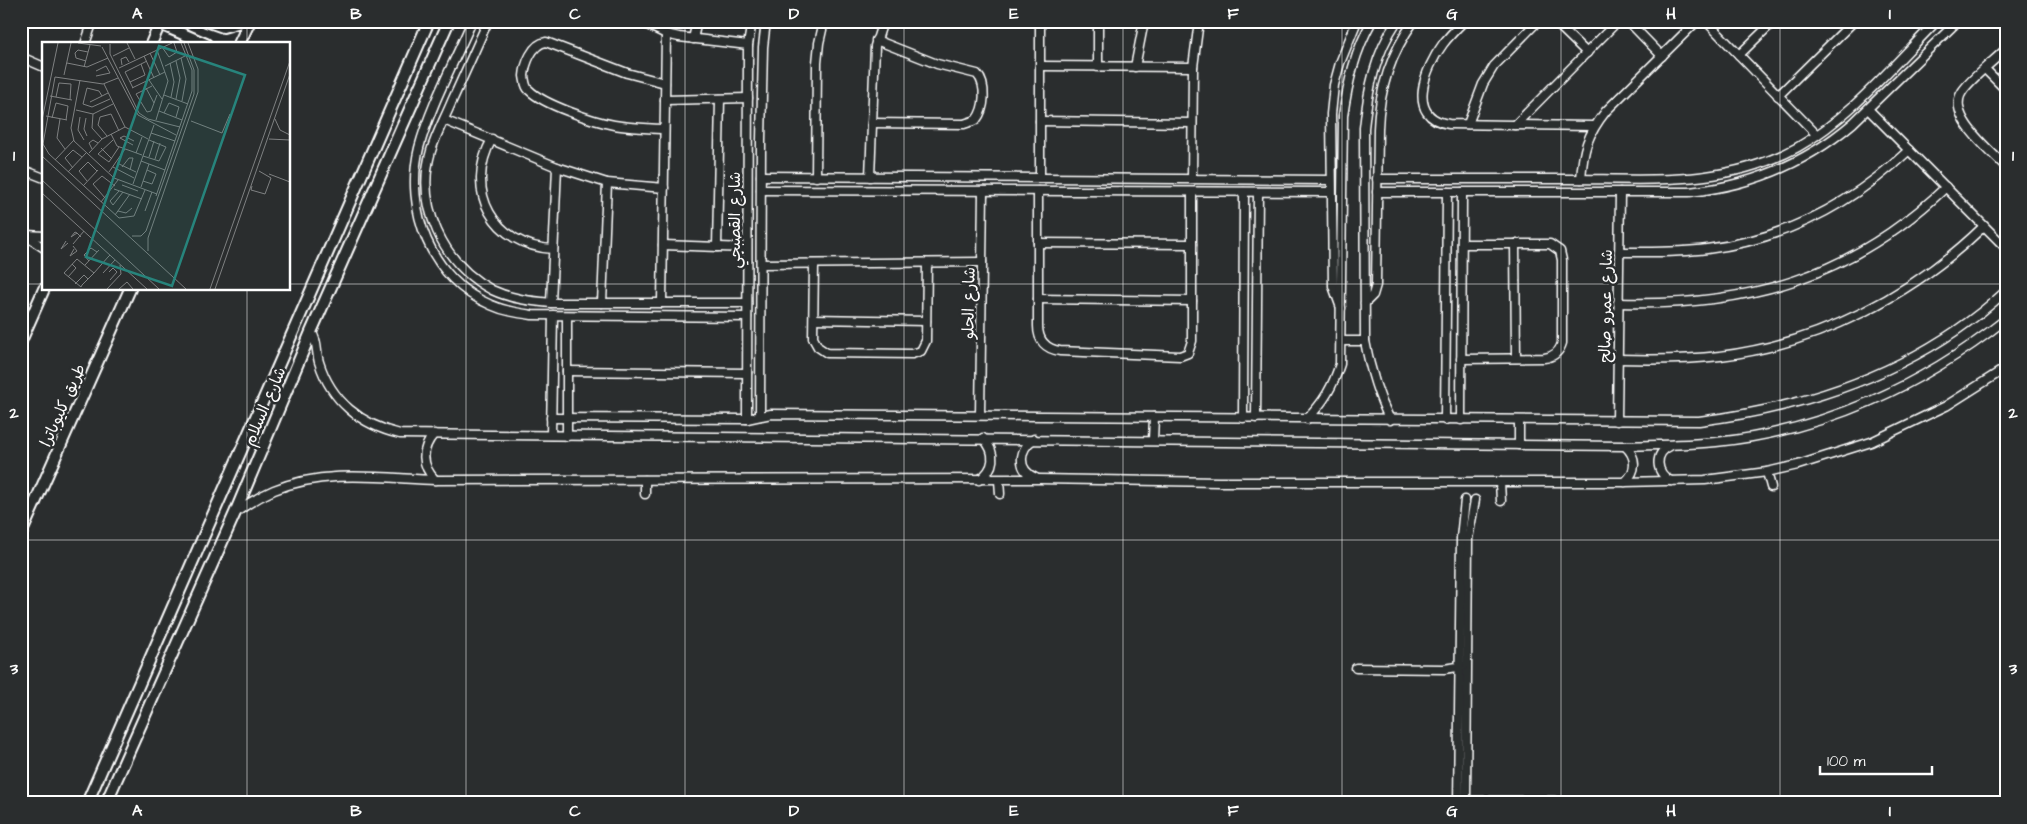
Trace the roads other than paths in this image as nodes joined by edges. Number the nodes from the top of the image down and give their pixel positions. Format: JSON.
{"nodes":[{"id":1,"x":93,"y":21,"type":"edge"},
{"id":2,"x":206,"y":21,"type":"edge"},
{"id":3,"x":244,"y":21,"type":"edge"},
{"id":4,"x":250,"y":21,"type":"edge"},
{"id":5,"x":429,"y":21,"type":"edge"},
{"id":6,"x":449,"y":21,"type":"edge"},
{"id":7,"x":472,"y":21,"type":"edge"},
{"id":8,"x":488,"y":21,"type":"edge"},
{"id":9,"x":638,"y":21,"type":"edge"},
{"id":10,"x":697,"y":21,"type":"edge"},
{"id":11,"x":752,"y":21,"type":"edge"},
{"id":12,"x":766,"y":21,"type":"edge"},
{"id":13,"x":824,"y":21,"type":"edge"},
{"id":14,"x":883,"y":21,"type":"edge"},
{"id":15,"x":1040,"y":21,"type":"edge"},
{"id":16,"x":1098,"y":21,"type":"edge"},
{"id":17,"x":1144,"y":21,"type":"edge"},
{"id":18,"x":1199,"y":21,"type":"edge"},
{"id":19,"x":1357,"y":21,"type":"edge"},
{"id":20,"x":1372,"y":21,"type":"edge"},
{"id":21,"x":1397,"y":21,"type":"edge"},
{"id":22,"x":1414,"y":21,"type":"edge"},
{"id":23,"x":1464,"y":21,"type":"edge"},
{"id":24,"x":1538,"y":21,"type":"edge"},
{"id":25,"x":1554,"y":21,"type":"edge"},
{"id":26,"x":1618,"y":21,"type":"edge"},
{"id":27,"x":1628,"y":21,"type":"edge"},
{"id":28,"x":1697,"y":21,"type":"edge"},
{"id":29,"x":1706,"y":21,"type":"edge"},
{"id":30,"x":1774,"y":21,"type":"edge"},
{"id":31,"x":1854,"y":21,"type":"edge"},
{"id":32,"x":1938,"y":21,"type":"edge"},
{"id":33,"x":1958,"y":21,"type":"edge"},
{"id":34,"x":161,"y":22,"type":"edge"},
{"id":35,"x":666,"y":34,"type":"junction"},
{"id":36,"x":693,"y":39,"type":"junction"},
{"id":37,"x":876,"y":40,"type":"junction"},
{"id":38,"x":85,"y":42,"type":"edge"},
{"id":39,"x":152,"y":42,"type":"edge"},
{"id":40,"x":202,"y":42,"type":"edge"},
{"id":41,"x":240,"y":42,"type":"edge"},
{"id":42,"x":748,"y":45,"type":"junction"},
{"id":43,"x":2006,"y":49,"type":"edge"},
{"id":44,"x":458,"y":53,"type":"junction"},
{"id":45,"x":1587,"y":53,"type":"junction"},
{"id":46,"x":1739,"y":55,"type":"junction"},
{"id":47,"x":1662,"y":56,"type":"junction"},
{"id":48,"x":21,"y":57,"type":"edge"},
{"id":49,"x":471,"y":59,"type":"junction"},
{"id":50,"x":42,"y":66,"type":"edge"},
{"id":51,"x":1040,"y":66,"type":"junction"},
{"id":52,"x":1098,"y":67,"type":"junction"},
{"id":53,"x":1193,"y":67,"type":"junction"},
{"id":54,"x":1891,"y":67,"type":"junction"},
{"id":55,"x":1135,"y":68,"type":"junction"},
{"id":56,"x":1985,"y":70,"type":"junction"},
{"id":57,"x":1901,"y":77,"type":"junction"},
{"id":58,"x":665,"y":83,"type":"junction"},
{"id":59,"x":2006,"y":90,"type":"edge"},
{"id":60,"x":1778,"y":96,"type":"junction"},
{"id":61,"x":748,"y":98,"type":"junction"},
{"id":62,"x":720,"y":99,"type":"junction"},
{"id":63,"x":665,"y":100,"type":"junction"},
{"id":64,"x":1868,"y":109,"type":"junction"},
{"id":65,"x":444,"y":120,"type":"junction"},
{"id":66,"x":1040,"y":121,"type":"junction"},
{"id":67,"x":872,"y":123,"type":"junction"},
{"id":68,"x":1192,"y":123,"type":"junction"},
{"id":69,"x":1468,"y":124,"type":"junction"},
{"id":70,"x":1515,"y":125,"type":"junction"},
{"id":71,"x":1594,"y":126,"type":"junction"},
{"id":72,"x":1364,"y":128,"type":"junction"},
{"id":73,"x":664,"y":129,"type":"junction"},
{"id":74,"x":1378,"y":129,"type":"junction"},
{"id":75,"x":1330,"y":132,"type":"junction"},
{"id":76,"x":1342,"y":132,"type":"junction"},
{"id":77,"x":1817,"y":135,"type":"junction"},
{"id":78,"x":492,"y":139,"type":"junction"},
{"id":79,"x":748,"y":140,"type":"junction"},
{"id":80,"x":761,"y":140,"type":"junction"},
{"id":81,"x":1909,"y":150,"type":"junction"},
{"id":82,"x":2006,"y":166,"type":"edge"},
{"id":83,"x":556,"y":167,"type":"junction"},
{"id":84,"x":21,"y":169,"type":"edge"},
{"id":85,"x":761,"y":176,"type":"junction"},
{"id":86,"x":780,"y":176,"type":"junction"},
{"id":87,"x":42,"y":177,"type":"edge"},
{"id":88,"x":816,"y":177,"type":"junction"},
{"id":89,"x":870,"y":177,"type":"junction"},
{"id":90,"x":1040,"y":178,"type":"junction"},
{"id":91,"x":1109,"y":178,"type":"junction"},
{"id":92,"x":1192,"y":179,"type":"junction"},
{"id":93,"x":1377,"y":179,"type":"junction"},
{"id":94,"x":1398,"y":179,"type":"junction"},
{"id":95,"x":1530,"y":179,"type":"junction"},
{"id":96,"x":1581,"y":179,"type":"junction"},
{"id":97,"x":1307,"y":180,"type":"junction"},
{"id":98,"x":1331,"y":180,"type":"junction"},
{"id":99,"x":607,"y":183,"type":"junction"},
{"id":100,"x":1946,"y":187,"type":"junction"},
{"id":101,"x":664,"y":188,"type":"junction"},
{"id":102,"x":761,"y":190,"type":"junction"},
{"id":103,"x":780,"y":190,"type":"junction"},
{"id":104,"x":983,"y":191,"type":"junction"},
{"id":105,"x":1038,"y":191,"type":"junction"},
{"id":106,"x":1109,"y":191,"type":"junction"},
{"id":107,"x":1192,"y":192,"type":"junction"},
{"id":108,"x":1244,"y":192,"type":"junction"},
{"id":109,"x":1258,"y":192,"type":"junction"},
{"id":110,"x":1308,"y":192,"type":"junction"},
{"id":111,"x":1331,"y":192,"type":"junction"},
{"id":112,"x":1377,"y":192,"type":"junction"},
{"id":113,"x":1398,"y":192,"type":"junction"},
{"id":114,"x":1447,"y":192,"type":"junction"},
{"id":115,"x":1462,"y":192,"type":"junction"},
{"id":116,"x":1530,"y":192,"type":"junction"},
{"id":117,"x":1620,"y":192,"type":"junction"},
{"id":118,"x":1984,"y":226,"type":"junction"},
{"id":119,"x":24,"y":234,"type":"edge"},
{"id":120,"x":42,"y":236,"type":"edge"},
{"id":121,"x":1038,"y":243,"type":"junction"},
{"id":122,"x":1192,"y":244,"type":"junction"},
{"id":123,"x":1462,"y":244,"type":"junction"},
{"id":124,"x":1515,"y":244,"type":"junction"},
{"id":125,"x":663,"y":245,"type":"junction"},
{"id":126,"x":42,"y":247,"type":"edge"},
{"id":127,"x":717,"y":247,"type":"junction"},
{"id":128,"x":747,"y":248,"type":"junction"},
{"id":129,"x":2006,"y":248,"type":"edge"},
{"id":130,"x":554,"y":249,"type":"junction"},
{"id":131,"x":1619,"y":252,"type":"junction"},
{"id":132,"x":982,"y":262,"type":"junction"},
{"id":133,"x":927,"y":263,"type":"junction"},
{"id":134,"x":761,"y":264,"type":"junction"},
{"id":135,"x":814,"y":264,"type":"junction"},
{"id":136,"x":44,"y":290,"type":"edge"},
{"id":137,"x":130,"y":290,"type":"edge"},
{"id":138,"x":2006,"y":291,"type":"edge"},
{"id":139,"x":1038,"y":299,"type":"junction"},
{"id":140,"x":1192,"y":301,"type":"junction"},
{"id":141,"x":1364,"y":302,"type":"junction"},
{"id":142,"x":551,"y":303,"type":"junction"},
{"id":143,"x":662,"y":303,"type":"junction"},
{"id":144,"x":747,"y":303,"type":"junction"},
{"id":145,"x":1618,"y":303,"type":"junction"},
{"id":146,"x":602,"y":304,"type":"junction"},
{"id":147,"x":1342,"y":309,"type":"junction"},
{"id":148,"x":33,"y":314,"type":"junction"},
{"id":149,"x":553,"y":315,"type":"junction"},
{"id":150,"x":567,"y":316,"type":"junction"},
{"id":151,"x":747,"y":317,"type":"junction"},
{"id":152,"x":2006,"y":319,"type":"edge"},
{"id":153,"x":814,"y":320,"type":"junction"},
{"id":154,"x":926,"y":321,"type":"junction"},
{"id":155,"x":21,"y":324,"type":"edge"},
{"id":156,"x":311,"y":332,"type":"junction"},
{"id":157,"x":21,"y":341,"type":"edge"},
{"id":158,"x":1342,"y":341,"type":"junction"},
{"id":159,"x":1365,"y":341,"type":"junction"},
{"id":160,"x":1516,"y":358,"type":"junction"},
{"id":161,"x":1461,"y":359,"type":"junction"},
{"id":162,"x":1618,"y":359,"type":"junction"},
{"id":163,"x":2006,"y":368,"type":"edge"},
{"id":164,"x":567,"y":371,"type":"junction"},
{"id":165,"x":747,"y":372,"type":"junction"},
{"id":166,"x":760,"y":384,"type":"junction"},
{"id":167,"x":747,"y":385,"type":"junction"},
{"id":168,"x":760,"y":416,"type":"junction"},
{"id":169,"x":980,"y":416,"type":"junction"},
{"id":170,"x":1154,"y":417,"type":"junction"},
{"id":171,"x":551,"y":418,"type":"junction"},
{"id":172,"x":567,"y":418,"type":"junction"},
{"id":173,"x":1243,"y":418,"type":"junction"},
{"id":174,"x":1256,"y":418,"type":"junction"},
{"id":175,"x":747,"y":419,"type":"junction"},
{"id":176,"x":1307,"y":419,"type":"junction"},
{"id":177,"x":1390,"y":420,"type":"junction"},
{"id":178,"x":1445,"y":420,"type":"junction"},
{"id":179,"x":1461,"y":420,"type":"junction"},
{"id":180,"x":1519,"y":421,"type":"junction"},
{"id":181,"x":1617,"y":421,"type":"junction"},
{"id":182,"x":434,"y":434,"type":"junction"},
{"id":183,"x":551,"y":436,"type":"junction"},
{"id":184,"x":566,"y":436,"type":"junction"},
{"id":185,"x":983,"y":438,"type":"junction"},
{"id":186,"x":1034,"y":439,"type":"junction"},
{"id":187,"x":1153,"y":440,"type":"junction"},
{"id":188,"x":1519,"y":444,"type":"junction"},
{"id":189,"x":1672,"y":445,"type":"junction"},
{"id":190,"x":1625,"y":446,"type":"junction"},
{"id":191,"x":1768,"y":472,"type":"junction"},
{"id":192,"x":1039,"y":479,"type":"junction"},
{"id":193,"x":435,"y":480,"type":"junction"},
{"id":194,"x":645,"y":480,"type":"junction"},
{"id":195,"x":979,"y":480,"type":"junction"},
{"id":196,"x":999,"y":480,"type":"junction"},
{"id":197,"x":1672,"y":481,"type":"junction"},
{"id":198,"x":1500,"y":482,"type":"junction"},
{"id":199,"x":1625,"y":482,"type":"junction"},
{"id":200,"x":1771,"y":487,"type":"dead end"},
{"id":201,"x":645,"y":494,"type":"dead end"},
{"id":202,"x":1000,"y":494,"type":"dead end"},
{"id":203,"x":1465,"y":500,"type":"dead end"},
{"id":204,"x":1476,"y":500,"type":"dead end"},
{"id":205,"x":1501,"y":500,"type":"dead end"},
{"id":206,"x":235,"y":513,"type":"junction"},
{"id":207,"x":208,"y":529,"type":"junction"},
{"id":208,"x":21,"y":534,"type":"edge"},
{"id":209,"x":224,"y":538,"type":"junction"},
{"id":210,"x":1463,"y":666,"type":"junction"},
{"id":211,"x":1356,"y":668,"type":"dead end"},
{"id":212,"x":1506,"y":802,"type":"edge"},
{"id":213,"x":87,"y":803,"type":"edge"},
{"id":214,"x":106,"y":803,"type":"edge"},
{"id":215,"x":1458,"y":803,"type":"edge"},
{"id":216,"x":1560,"y":803,"type":"edge"}],
"edges":[{"from":1,"to":38,"type":"street"},
{"from":2,"to":3,"type":"main road"},
{"from":4,"to":41,"type":"main road"},
{"from":5,"to":207,"type":"main road","name":"شارع السلام"},
{"from":6,"to":156,"type":"main road","name":"شارع السلام"},
{"from":7,"to":44,"type":"street"},
{"from":8,"to":49,"type":"street"},
{"from":9,"to":35,"type":"street"},
{"from":10,"to":36,"type":"street"},
{"from":11,"to":42,"type":"street","name":"شارع القصبجي"},
{"from":12,"to":80,"type":"street","name":"شارع القصبجي"},
{"from":13,"to":88,"type":"street"},
{"from":14,"to":37,"type":"street"},
{"from":15,"to":51,"type":"street"},
{"from":16,"to":52,"type":"street"},
{"from":17,"to":55,"type":"street"},
{"from":18,"to":53,"type":"street"},
{"from":19,"to":75,"type":"street"},
{"from":20,"to":76,"type":"street"},
{"from":21,"to":72,"type":"street"},
{"from":22,"to":74,"type":"street"},
{"from":23,"to":69,"type":"street"},
{"from":24,"to":69,"type":"street"},
{"from":25,"to":45,"type":"street"},
{"from":26,"to":45,"type":"street"},
{"from":27,"to":47,"type":"street"},
{"from":28,"to":47,"type":"street"},
{"from":29,"to":46,"type":"street"},
{"from":30,"to":46,"type":"street"},
{"from":31,"to":60,"type":"street"},
{"from":32,"to":54,"type":"street"},
{"from":33,"to":57,"type":"street"},
{"from":34,"to":39,"type":"main road"},
{"from":34,"to":40,"type":"main road"},
{"from":35,"to":36,"type":"street"},
{"from":35,"to":58,"type":"street"},
{"from":36,"to":42,"type":"street"},
{"from":37,"to":67,"type":"street"},
{"from":37,"to":67,"type":"street"},
{"from":42,"to":61,"type":"street","name":"شارع القصبجي"},
{"from":43,"to":56,"type":"street"},
{"from":44,"to":49,"type":"street"},
{"from":44,"to":149,"type":"street"},
{"from":45,"to":70,"type":"street"},
{"from":46,"to":60,"type":"street"},
{"from":47,"to":71,"type":"street"},
{"from":48,"to":50,"type":"street"},
{"from":49,"to":65,"type":"street"},
{"from":51,"to":52,"type":"street"},
{"from":51,"to":66,"type":"street"},
{"from":52,"to":55,"type":"street"},
{"from":53,"to":55,"type":"street"},
{"from":53,"to":68,"type":"street"},
{"from":54,"to":57,"type":"street"},
{"from":54,"to":77,"type":"street"},
{"from":56,"to":59,"type":"street"},
{"from":56,"to":82,"type":"street"},
{"from":57,"to":64,"type":"street"},
{"from":58,"to":63,"type":"street"},
{"from":58,"to":73,"type":"street"},
{"from":60,"to":77,"type":"street"},
{"from":61,"to":62,"type":"street"},
{"from":61,"to":79,"type":"street","name":"شارع القصبجي"},
{"from":62,"to":63,"type":"street"},
{"from":62,"to":127,"type":"street"},
{"from":63,"to":73,"type":"street"},
{"from":64,"to":81,"type":"street"},
{"from":64,"to":117,"type":"street"},
{"from":65,"to":78,"type":"street"},
{"from":65,"to":142,"type":"street"},
{"from":66,"to":68,"type":"street"},
{"from":66,"to":90,"type":"street"},
{"from":67,"to":89,"type":"street"},
{"from":68,"to":92,"type":"street"},
{"from":69,"to":70,"type":"street"},
{"from":70,"to":71,"type":"street"},
{"from":71,"to":96,"type":"street"},
{"from":72,"to":74,"type":"street"},
{"from":72,"to":141,"type":"street"},
{"from":73,"to":101,"type":"street"},
{"from":74,"to":93,"type":"street"},
{"from":75,"to":76,"type":"street"},
{"from":75,"to":98,"type":"street"},
{"from":76,"to":147,"type":"street"},
{"from":77,"to":96,"type":"street"},
{"from":78,"to":83,"type":"street"},
{"from":78,"to":130,"type":"street"},
{"from":79,"to":80,"type":"street"},
{"from":79,"to":128,"type":"street","name":"شارع القصبجي"},
{"from":80,"to":85,"type":"street","name":"شارع القصبجي"},
{"from":81,"to":100,"type":"street"},
{"from":81,"to":131,"type":"street"},
{"from":83,"to":99,"type":"street"},
{"from":83,"to":130,"type":"street"},
{"from":84,"to":87,"type":"street"},
{"from":85,"to":86,"type":"street"},
{"from":85,"to":102,"type":"street","name":"شارع القصبجي"},
{"from":86,"to":88,"type":"street"},
{"from":86,"to":103,"type":"street"},
{"from":88,"to":89,"type":"street"},
{"from":89,"to":90,"type":"street"},
{"from":90,"to":91,"type":"street"},
{"from":91,"to":92,"type":"street"},
{"from":91,"to":106,"type":"street"},
{"from":92,"to":97,"type":"street"},
{"from":93,"to":94,"type":"street"},
{"from":93,"to":112,"type":"street"},
{"from":94,"to":95,"type":"street"},
{"from":94,"to":113,"type":"street"},
{"from":95,"to":96,"type":"street"},
{"from":95,"to":116,"type":"street"},
{"from":97,"to":98,"type":"street"},
{"from":97,"to":110,"type":"street"},
{"from":98,"to":111,"type":"street"},
{"from":99,"to":101,"type":"street"},
{"from":99,"to":146,"type":"street"},
{"from":100,"to":118,"type":"street"},
{"from":100,"to":145,"type":"street"},
{"from":101,"to":125,"type":"street"},
{"from":102,"to":103,"type":"street"},
{"from":102,"to":134,"type":"street","name":"شارع القصبجي"},
{"from":103,"to":104,"type":"street"},
{"from":104,"to":105,"type":"street"},
{"from":104,"to":132,"type":"street","name":"شارع الحلو"},
{"from":105,"to":106,"type":"street"},
{"from":105,"to":121,"type":"street"},
{"from":106,"to":107,"type":"street"},
{"from":107,"to":108,"type":"street"},
{"from":107,"to":122,"type":"street"},
{"from":108,"to":109,"type":"street"},
{"from":108,"to":173,"type":"street"},
{"from":109,"to":110,"type":"street"},
{"from":109,"to":174,"type":"street"},
{"from":110,"to":111,"type":"street"},
{"from":111,"to":147,"type":"street"},
{"from":112,"to":113,"type":"street"},
{"from":112,"to":141,"type":"street"},
{"from":113,"to":114,"type":"street"},
{"from":114,"to":115,"type":"street"},
{"from":114,"to":178,"type":"street"},
{"from":115,"to":116,"type":"street"},
{"from":115,"to":123,"type":"street"},
{"from":116,"to":117,"type":"street"},
{"from":117,"to":131,"type":"street","name":"شارع عمرو صالح"},
{"from":118,"to":129,"type":"street"},
{"from":118,"to":162,"type":"street"},
{"from":119,"to":120,"type":"street"},
{"from":119,"to":126,"type":"street"},
{"from":121,"to":122,"type":"street"},
{"from":121,"to":139,"type":"street"},
{"from":122,"to":140,"type":"street"},
{"from":123,"to":124,"type":"street"},
{"from":123,"to":161,"type":"street"},
{"from":124,"to":160,"type":"street"},
{"from":124,"to":160,"type":"street"},
{"from":125,"to":127,"type":"street"},
{"from":125,"to":143,"type":"street"},
{"from":127,"to":128,"type":"street"},
{"from":128,"to":144,"type":"street","name":"شارع القصبجي"},
{"from":130,"to":142,"type":"street"},
{"from":131,"to":145,"type":"street","name":"شارع عمرو صالح"},
{"from":132,"to":133,"type":"street"},
{"from":132,"to":169,"type":"street","name":"شارع الحلو"},
{"from":133,"to":135,"type":"street"},
{"from":133,"to":154,"type":"street"},
{"from":134,"to":135,"type":"street"},
{"from":134,"to":166,"type":"street","name":"شارع القصبجي"},
{"from":135,"to":153,"type":"street"},
{"from":136,"to":148,"type":"main road"},
{"from":137,"to":208,"type":"main road","name":"طريق كليوباترا"},
{"from":138,"to":181,"type":"street"},
{"from":139,"to":140,"type":"street"},
{"from":139,"to":140,"type":"street"},
{"from":141,"to":159,"type":"street"},
{"from":142,"to":146,"type":"street"},
{"from":143,"to":144,"type":"street"},
{"from":143,"to":146,"type":"street"},
{"from":144,"to":151,"type":"street","name":"شارع القصبجي"},
{"from":145,"to":162,"type":"street","name":"شارع عمرو صالح"},
{"from":147,"to":158,"type":"street"},
{"from":148,"to":155,"type":"street"},
{"from":148,"to":157,"type":"main road"},
{"from":149,"to":150,"type":"street"},
{"from":149,"to":171,"type":"street"},
{"from":150,"to":151,"type":"street"},
{"from":150,"to":164,"type":"street"},
{"from":151,"to":165,"type":"street","name":"شارع القصبجي"},
{"from":152,"to":189,"type":"street"},
{"from":153,"to":154,"type":"street"},
{"from":153,"to":154,"type":"street"},
{"from":156,"to":182,"type":"street"},
{"from":156,"to":206,"type":"main road","name":"شارع السلام"},
{"from":158,"to":159,"type":"street"},
{"from":158,"to":176,"type":"street"},
{"from":159,"to":177,"type":"street"},
{"from":160,"to":161,"type":"street"},
{"from":161,"to":179,"type":"street"},
{"from":162,"to":181,"type":"street","name":"شارع عمرو صالح"},
{"from":163,"to":191,"type":"street"},
{"from":164,"to":165,"type":"street"},
{"from":164,"to":172,"type":"street"},
{"from":165,"to":167,"type":"street","name":"شارع القصبجي"},
{"from":166,"to":167,"type":"street"},
{"from":166,"to":168,"type":"street","name":"شارع القصبجي"},
{"from":167,"to":175,"type":"street","name":"شارع القصبجي"},
{"from":168,"to":169,"type":"street"},
{"from":168,"to":175,"type":"street"},
{"from":169,"to":170,"type":"street"},
{"from":170,"to":173,"type":"street"},
{"from":170,"to":187,"type":"street"},
{"from":171,"to":172,"type":"street"},
{"from":171,"to":183,"type":"street"},
{"from":172,"to":175,"type":"street"},
{"from":172,"to":184,"type":"street"},
{"from":173,"to":174,"type":"street"},
{"from":174,"to":176,"type":"street"},
{"from":176,"to":177,"type":"street"},
{"from":177,"to":178,"type":"street"},
{"from":178,"to":179,"type":"street"},
{"from":179,"to":180,"type":"street"},
{"from":180,"to":181,"type":"street"},
{"from":180,"to":188,"type":"street"},
{"from":182,"to":183,"type":"street"},
{"from":182,"to":193,"type":"street"},
{"from":183,"to":184,"type":"street"},
{"from":184,"to":185,"type":"street"},
{"from":185,"to":186,"type":"street"},
{"from":185,"to":195,"type":"street"},
{"from":186,"to":187,"type":"street"},
{"from":186,"to":192,"type":"street"},
{"from":187,"to":188,"type":"street"},
{"from":188,"to":190,"type":"street"},
{"from":189,"to":190,"type":"street"},
{"from":189,"to":197,"type":"street"},
{"from":190,"to":199,"type":"street"},
{"from":191,"to":197,"type":"street"},
{"from":191,"to":200,"type":"street"},
{"from":192,"to":196,"type":"street"},
{"from":192,"to":198,"type":"street"},
{"from":193,"to":194,"type":"street"},
{"from":193,"to":206,"type":"street"},
{"from":194,"to":195,"type":"street"},
{"from":194,"to":201,"type":"street"},
{"from":195,"to":196,"type":"street"},
{"from":196,"to":202,"type":"street"},
{"from":197,"to":199,"type":"street"},
{"from":198,"to":199,"type":"street"},
{"from":198,"to":205,"type":"street"},
{"from":203,"to":210,"type":"street"},
{"from":204,"to":210,"type":"street"},
{"from":206,"to":209,"type":"main road","name":"شارع السلام"},
{"from":207,"to":209,"type":"main road"},
{"from":207,"to":213,"type":"main road","name":"شارع السلام"},
{"from":209,"to":214,"type":"main road","name":"شارع السلام"},
{"from":210,"to":211,"type":"street"},
{"from":210,"to":212,"type":"street"},
{"from":210,"to":215,"type":"street"},
{"from":212,"to":216,"type":"street"}]}
